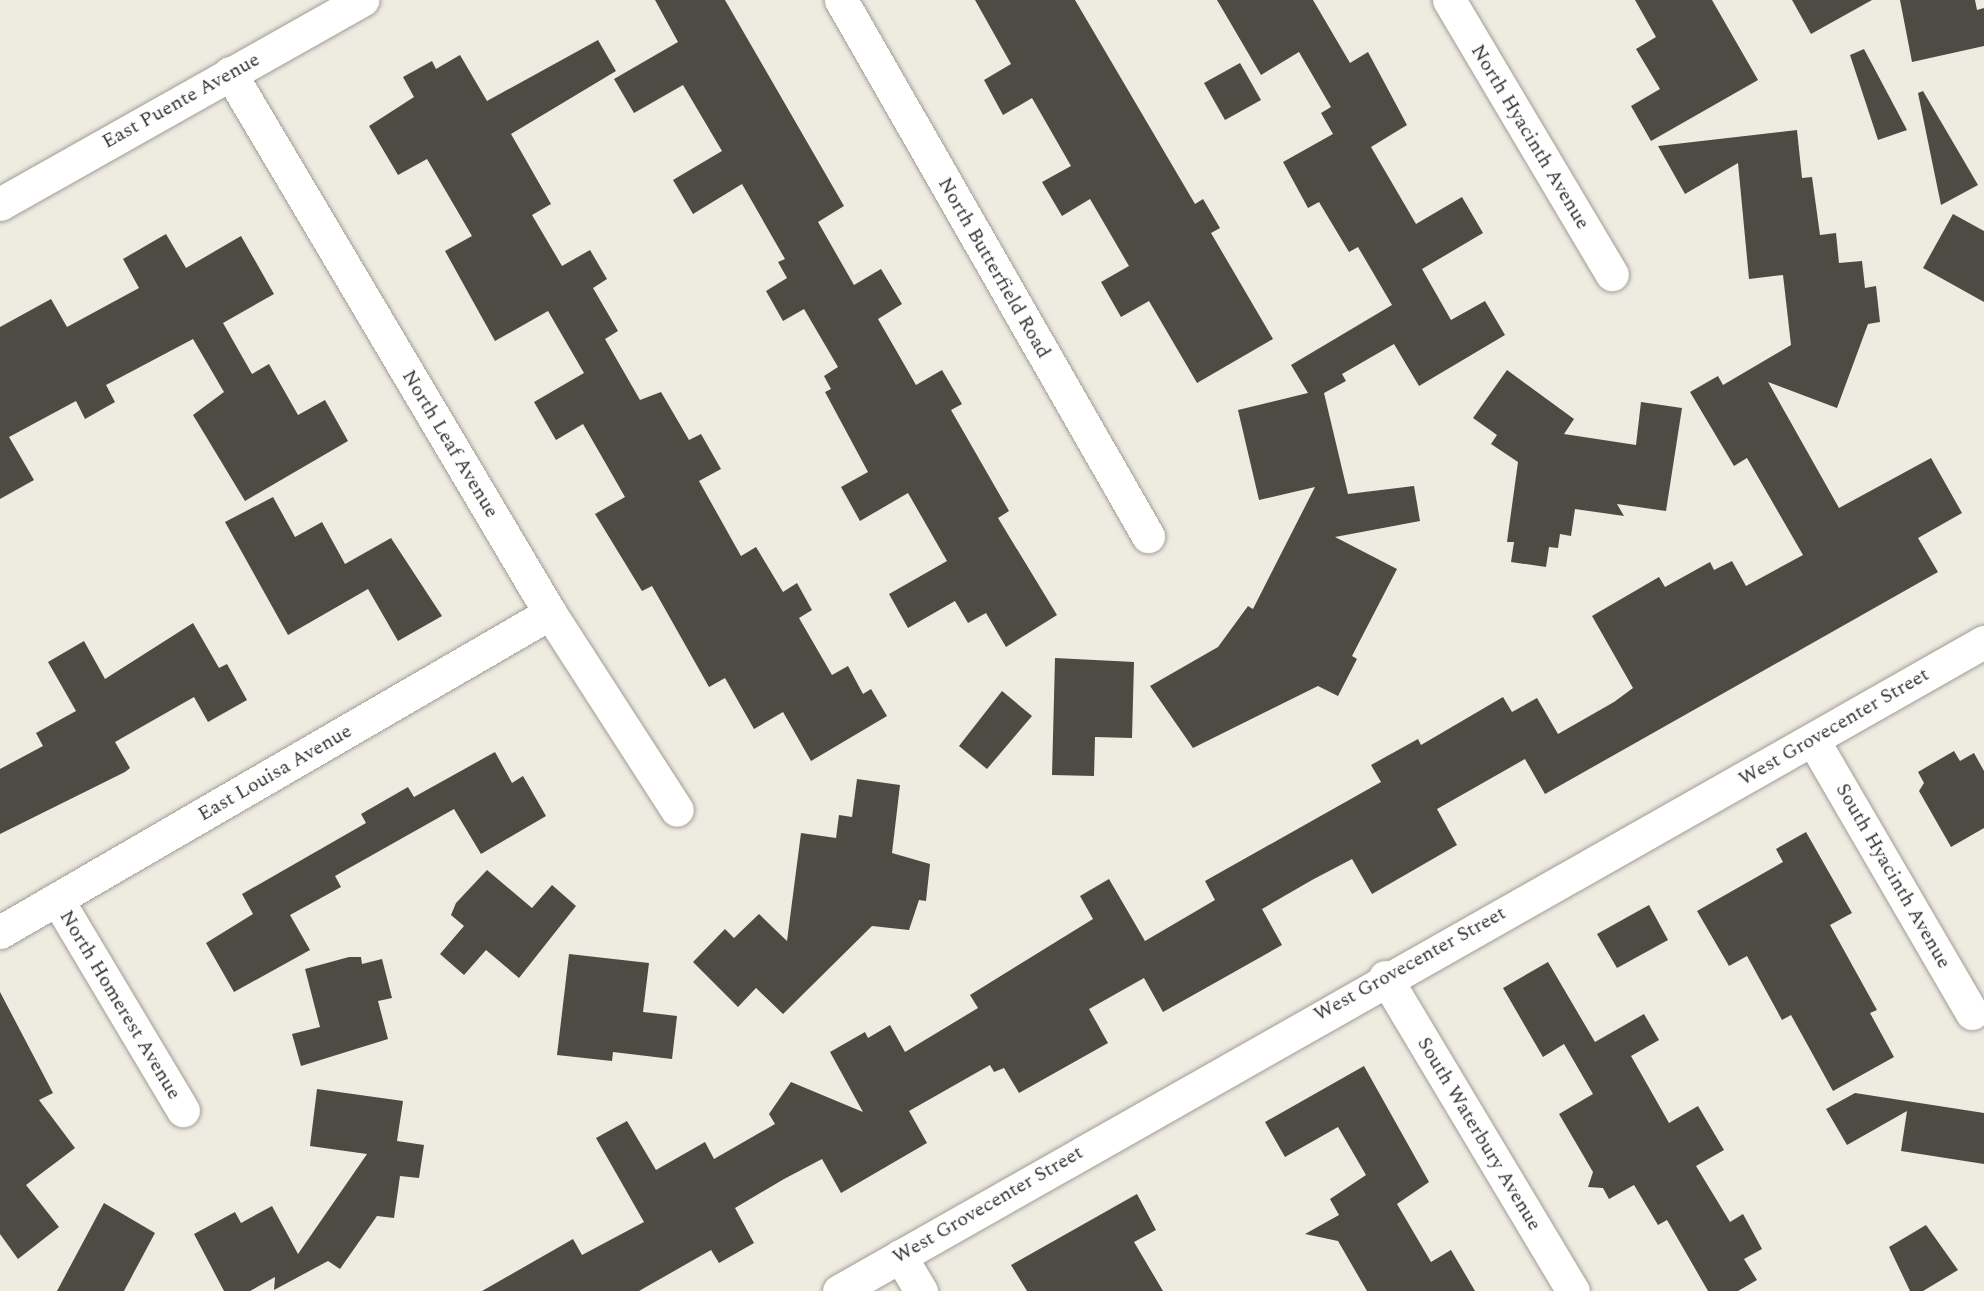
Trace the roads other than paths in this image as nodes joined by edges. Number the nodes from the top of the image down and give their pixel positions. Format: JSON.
{"nodes":[{"id":1,"x":362,"y":0,"type":"edge"},
{"id":2,"x":841,"y":0,"type":"edge"},
{"id":3,"x":1449,"y":0,"type":"edge"},
{"id":4,"x":230,"y":73,"type":"junction"},
{"id":5,"x":0,"y":204,"type":"edge"},
{"id":6,"x":1612,"y":274,"type":"dead end"},
{"id":7,"x":1148,"y":536,"type":"dead end"},
{"id":8,"x":550,"y":613,"type":"junction"},
{"id":9,"x":1984,"y":642,"type":"edge"},
{"id":10,"x":1813,"y":740,"type":"junction"},
{"id":11,"x":677,"y":810,"type":"dead end"},
{"id":12,"x":57,"y":899,"type":"junction"},
{"id":13,"x":0,"y":932,"type":"edge"},
{"id":14,"x":1385,"y":977,"type":"junction"},
{"id":15,"x":1972,"y":1013,"type":"dead end"},
{"id":16,"x":183,"y":1110,"type":"dead end"},
{"id":17,"x":900,"y":1256,"type":"junction"},
{"id":18,"x":839,"y":1291,"type":"edge"},
{"id":19,"x":921,"y":1291,"type":"edge"},
{"id":20,"x":1573,"y":1291,"type":"edge"}],
"edges":[{"from":1,"to":4,"type":"street","name":"East Puente Avenue"},
{"from":2,"to":7,"type":"street","name":"North Butterfield Road"},
{"from":3,"to":6,"type":"street","name":"North Hyacinth Avenue"},
{"from":4,"to":5,"type":"street","name":"East Puente Avenue"},
{"from":4,"to":8,"type":"street","name":"North Leaf Avenue"},
{"from":8,"to":11,"type":"street","name":"North Leaf Avenue"},
{"from":8,"to":12,"type":"street","name":"East Louisa Avenue"},
{"from":9,"to":10,"type":"street","name":"West Grovecenter Street"},
{"from":10,"to":14,"type":"street","name":"West Grovecenter Street"},
{"from":10,"to":15,"type":"street","name":"South Hyacinth Avenue"},
{"from":12,"to":13,"type":"street","name":"East Louisa Avenue"},
{"from":12,"to":16,"type":"street","name":"North Homerest Avenue"},
{"from":14,"to":17,"type":"street","name":"West Grovecenter Street"},
{"from":14,"to":20,"type":"street","name":"South Waterbury Avenue"},
{"from":17,"to":18,"type":"street","name":"West Grovecenter Street"},
{"from":17,"to":19,"type":"street"}]}
